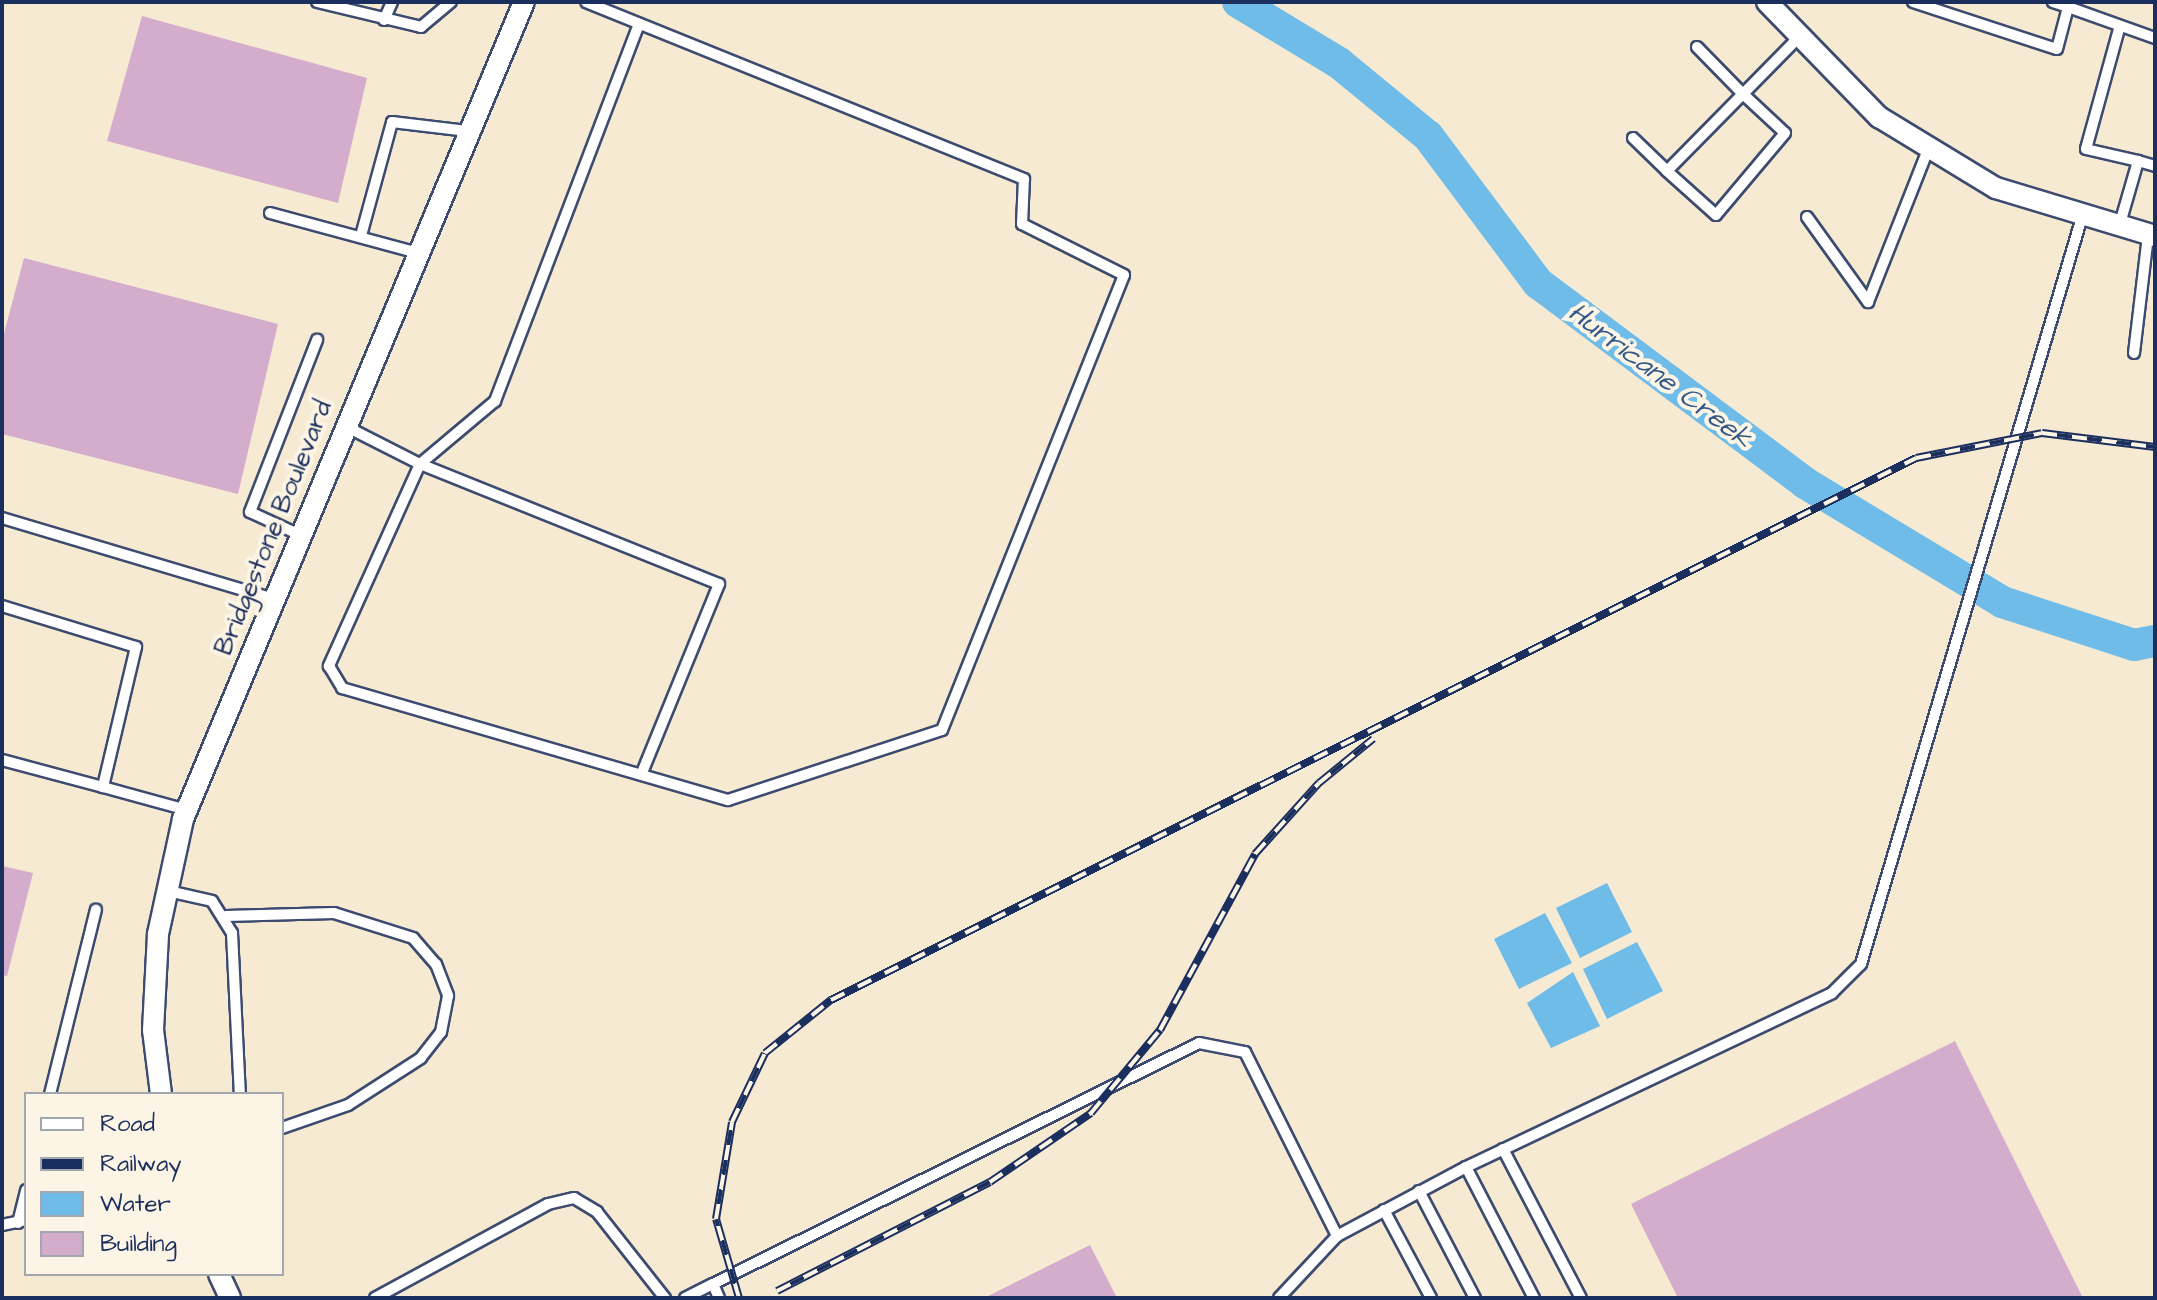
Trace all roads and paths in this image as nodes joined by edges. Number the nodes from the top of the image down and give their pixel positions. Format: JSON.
{"nodes":[{"id":1,"x":317,"y":2,"type":"edge"},
{"id":2,"x":392,"y":2,"type":"edge"},
{"id":3,"x":451,"y":2,"type":"edge"},
{"id":4,"x":524,"y":2,"type":"edge"},
{"id":5,"x":586,"y":2,"type":"edge"},
{"id":6,"x":1768,"y":2,"type":"edge"},
{"id":7,"x":1913,"y":2,"type":"edge"},
{"id":8,"x":2053,"y":2,"type":"edge"},
{"id":9,"x":2068,"y":7,"type":"junction"},
{"id":10,"x":384,"y":20,"type":"junction"},
{"id":11,"x":639,"y":24,"type":"junction"},
{"id":12,"x":2119,"y":29,"type":"junction"},
{"id":13,"x":2155,"y":38,"type":"edge"},
{"id":14,"x":1796,"y":40,"type":"junction"},
{"id":15,"x":1697,"y":47,"type":"dead end"},
{"id":16,"x":1743,"y":94,"type":"junction"},
{"id":17,"x":467,"y":131,"type":"junction"},
{"id":18,"x":1633,"y":138,"type":"dead end"},
{"id":19,"x":1929,"y":147,"type":"junction"},
{"id":20,"x":2138,"y":161,"type":"junction"},
{"id":21,"x":2155,"y":166,"type":"edge"},
{"id":22,"x":1667,"y":171,"type":"junction"},
{"id":23,"x":270,"y":213,"type":"dead end"},
{"id":24,"x":1807,"y":217,"type":"dead end"},
{"id":25,"x":2082,"y":217,"type":"junction"},
{"id":26,"x":2119,"y":230,"type":"junction"},
{"id":27,"x":362,"y":232,"type":"junction"},
{"id":28,"x":2151,"y":236,"type":"edge"},
{"id":29,"x":415,"y":252,"type":"junction"},
{"id":30,"x":317,"y":340,"type":"dead end"},
{"id":31,"x":2134,"y":353,"type":"dead end"},
{"id":32,"x":344,"y":425,"type":"junction"},
{"id":33,"x":420,"y":464,"type":"junction"},
{"id":34,"x":2,"y":518,"type":"edge"},
{"id":35,"x":300,"y":535,"type":"junction"},
{"id":36,"x":273,"y":599,"type":"junction"},
{"id":37,"x":2,"y":606,"type":"edge"},
{"id":38,"x":2,"y":760,"type":"edge"},
{"id":39,"x":641,"y":775,"type":"junction"},
{"id":40,"x":103,"y":787,"type":"junction"},
{"id":41,"x":187,"y":810,"type":"junction"},
{"id":42,"x":168,"y":891,"type":"junction"},
{"id":43,"x":96,"y":910,"type":"dead end"},
{"id":44,"x":226,"y":916,"type":"junction"},
{"id":45,"x":50,"y":1092,"type":"edge"},
{"id":46,"x":161,"y":1092,"type":"edge"},
{"id":47,"x":240,"y":1092,"type":"edge"},
{"id":48,"x":284,"y":1127,"type":"edge"},
{"id":49,"x":1503,"y":1149,"type":"junction"},
{"id":50,"x":1466,"y":1167,"type":"junction"},
{"id":51,"x":1419,"y":1191,"type":"junction"},
{"id":52,"x":1384,"y":1210,"type":"junction"},
{"id":53,"x":22,"y":1221,"type":"edge"},
{"id":54,"x":2,"y":1225,"type":"edge"},
{"id":55,"x":1337,"y":1236,"type":"junction"},
{"id":56,"x":220,"y":1276,"type":"edge"},
{"id":57,"x":713,"y":1284,"type":"junction"},
{"id":58,"x":1277,"y":1297,"type":"edge"},
{"id":59,"x":230,"y":1298,"type":"edge"},
{"id":60,"x":375,"y":1298,"type":"edge"},
{"id":61,"x":665,"y":1298,"type":"edge"},
{"id":62,"x":685,"y":1298,"type":"edge"},
{"id":63,"x":719,"y":1298,"type":"edge"},
{"id":64,"x":1431,"y":1298,"type":"edge"},
{"id":65,"x":1475,"y":1298,"type":"edge"},
{"id":66,"x":1534,"y":1298,"type":"edge"},
{"id":67,"x":1581,"y":1298,"type":"edge"}],
"edges":[{"from":1,"to":10,"type":"lane"},
{"from":2,"to":10,"type":"lane"},
{"from":3,"to":10,"type":"lane"},
{"from":4,"to":17,"type":"street","name":"Bridgestone Boulevard"},
{"from":5,"to":11,"type":"lane"},
{"from":6,"to":14,"type":"street"},
{"from":7,"to":9,"type":"lane"},
{"from":8,"to":9,"type":"lane"},
{"from":9,"to":12,"type":"lane"},
{"from":11,"to":33,"type":"lane"},
{"from":11,"to":39,"type":"lane"},
{"from":12,"to":13,"type":"lane"},
{"from":12,"to":20,"type":"lane"},
{"from":14,"to":16,"type":"lane"},
{"from":14,"to":19,"type":"street"},
{"from":15,"to":16,"type":"lane"},
{"from":16,"to":22,"type":"lane"},
{"from":16,"to":22,"type":"lane"},
{"from":17,"to":27,"type":"lane"},
{"from":17,"to":29,"type":"street","name":"Bridgestone Boulevard"},
{"from":18,"to":22,"type":"lane"},
{"from":19,"to":24,"type":"lane"},
{"from":19,"to":25,"type":"street"},
{"from":20,"to":21,"type":"lane"},
{"from":20,"to":26,"type":"lane"},
{"from":23,"to":27,"type":"lane"},
{"from":25,"to":26,"type":"street"},
{"from":25,"to":49,"type":"lane"},
{"from":26,"to":28,"type":"street"},
{"from":27,"to":29,"type":"lane"},
{"from":28,"to":31,"type":"lane"},
{"from":29,"to":32,"type":"street","name":"Bridgestone Boulevard"},
{"from":30,"to":35,"type":"lane"},
{"from":32,"to":33,"type":"lane"},
{"from":32,"to":35,"type":"street","name":"Bridgestone Boulevard"},
{"from":33,"to":39,"type":"lane"},
{"from":33,"to":39,"type":"lane"},
{"from":34,"to":36,"type":"lane"},
{"from":35,"to":36,"type":"street","name":"Bridgestone Boulevard"},
{"from":36,"to":41,"type":"street","name":"Bridgestone Boulevard"},
{"from":37,"to":40,"type":"lane"},
{"from":38,"to":40,"type":"lane"},
{"from":40,"to":41,"type":"lane"},
{"from":41,"to":42,"type":"street","name":"Bridgestone Boulevard"},
{"from":42,"to":44,"type":"lane"},
{"from":42,"to":46,"type":"street","name":"Bridgestone Boulevard"},
{"from":43,"to":45,"type":"lane"},
{"from":44,"to":47,"type":"lane"},
{"from":44,"to":48,"type":"lane"},
{"from":49,"to":50,"type":"lane"},
{"from":49,"to":67,"type":"lane"},
{"from":50,"to":51,"type":"lane"},
{"from":50,"to":66,"type":"lane"},
{"from":51,"to":52,"type":"lane"},
{"from":51,"to":65,"type":"lane"},
{"from":52,"to":55,"type":"lane"},
{"from":52,"to":64,"type":"lane"},
{"from":53,"to":54,"type":"lane"},
{"from":55,"to":57,"type":"lane"},
{"from":55,"to":58,"type":"lane"},
{"from":56,"to":59,"type":"street"},
{"from":57,"to":62,"type":"lane"},
{"from":57,"to":63,"type":"lane"},
{"from":60,"to":61,"type":"lane"}]}
